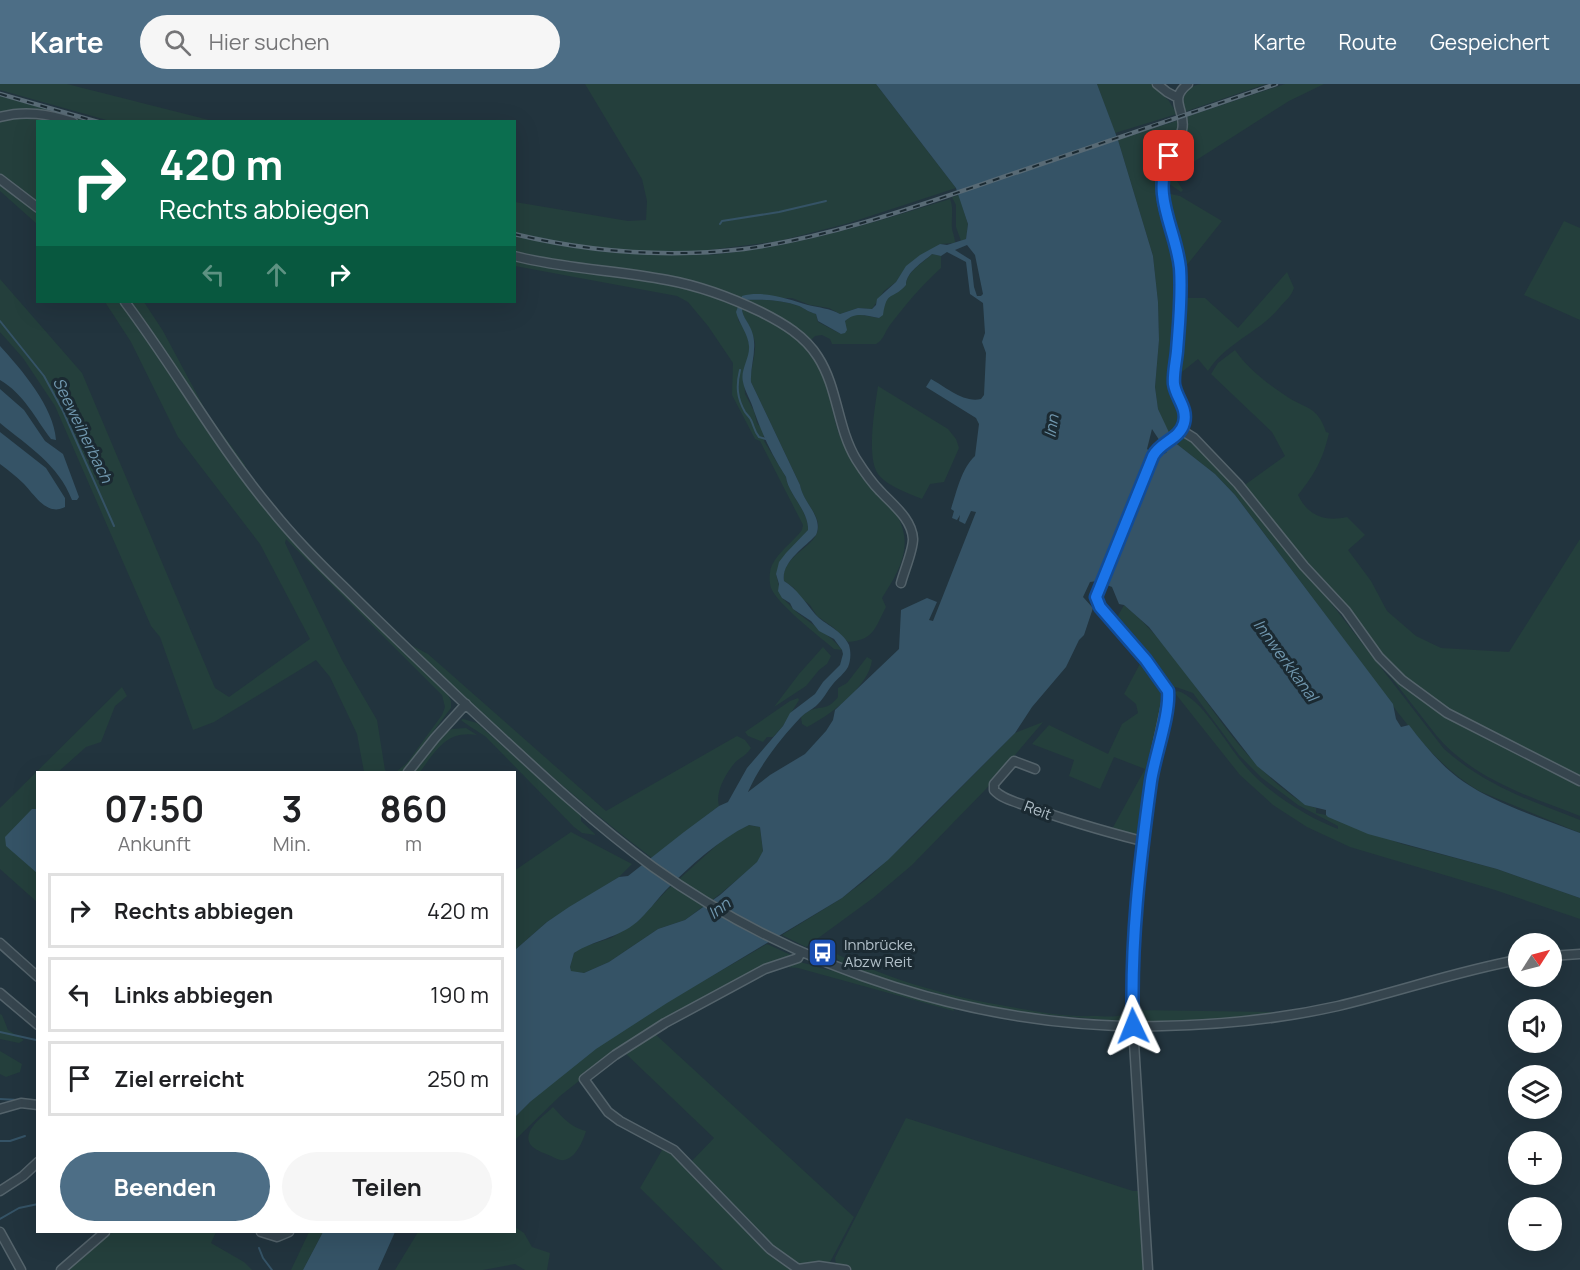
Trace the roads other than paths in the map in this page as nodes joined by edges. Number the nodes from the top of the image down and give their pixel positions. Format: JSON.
{"nodes":[{"id":1,"x":1157,"y":84,"type":"edge"},
{"id":2,"x":1188,"y":84,"type":"edge"},
{"id":3,"x":1178,"y":98,"type":"junction"},
{"id":4,"x":0,"y":117,"type":"edge"},
{"id":5,"x":66,"y":120,"type":"edge"},
{"id":6,"x":0,"y":179,"type":"edge"},
{"id":7,"x":36,"y":206,"type":"edge"},
{"id":8,"x":516,"y":256,"type":"edge"},
{"id":9,"x":126,"y":303,"type":"edge"},
{"id":10,"x":1181,"y":430,"type":"junction"},
{"id":11,"x":901,"y":583,"type":"dead end"},
{"id":12,"x":466,"y":704,"type":"junction"},
{"id":13,"x":1035,"y":769,"type":"dead end"},
{"id":14,"x":409,"y":771,"type":"edge"},
{"id":15,"x":1580,"y":781,"type":"edge"},
{"id":16,"x":1143,"y":841,"type":"junction"},
{"id":17,"x":0,"y":943,"type":"edge"},
{"id":18,"x":801,"y":952,"type":"junction"},
{"id":19,"x":1580,"y":954,"type":"edge"},
{"id":20,"x":1562,"y":955,"type":"edge"},
{"id":21,"x":1508,"y":962,"type":"edge"},
{"id":22,"x":36,"y":975,"type":"edge"},
{"id":23,"x":0,"y":993,"type":"edge"},
{"id":24,"x":36,"y":1023,"type":"edge"},
{"id":25,"x":1133,"y":1026,"type":"junction"},
{"id":26,"x":36,"y":1105,"type":"edge"},
{"id":27,"x":0,"y":1109,"type":"edge"},
{"id":28,"x":36,"y":1164,"type":"edge"},
{"id":29,"x":0,"y":1191,"type":"edge"},
{"id":30,"x":0,"y":1232,"type":"edge"},
{"id":31,"x":104,"y":1233,"type":"edge"},
{"id":32,"x":264,"y":1233,"type":"edge"},
{"id":33,"x":287,"y":1233,"type":"edge"},
{"id":34,"x":21,"y":1270,"type":"edge"},
{"id":35,"x":61,"y":1270,"type":"edge"},
{"id":36,"x":846,"y":1270,"type":"edge"},
{"id":37,"x":1148,"y":1270,"type":"edge"}],
"edges":[{"from":1,"to":3,"type":"street"},
{"from":2,"to":3,"type":"street"},
{"from":3,"to":10,"type":"street"},
{"from":4,"to":5,"type":"street"},
{"from":6,"to":7,"type":"street"},
{"from":8,"to":11,"type":"street"},
{"from":9,"to":12,"type":"street"},
{"from":10,"to":15,"type":"street"},
{"from":10,"to":16,"type":"street"},
{"from":12,"to":14,"type":"street"},
{"from":12,"to":18,"type":"street"},
{"from":13,"to":16,"type":"street","name":"Reit"},
{"from":16,"to":25,"type":"street"},
{"from":17,"to":22,"type":"street"},
{"from":18,"to":25,"type":"street"},
{"from":18,"to":36,"type":"street"},
{"from":19,"to":20,"type":"street"},
{"from":21,"to":25,"type":"street"},
{"from":23,"to":24,"type":"street"},
{"from":25,"to":37,"type":"street"},
{"from":26,"to":27,"type":"street"},
{"from":28,"to":29,"type":"street"},
{"from":30,"to":34,"type":"street"},
{"from":31,"to":35,"type":"street"},
{"from":32,"to":33,"type":"street"}]}
